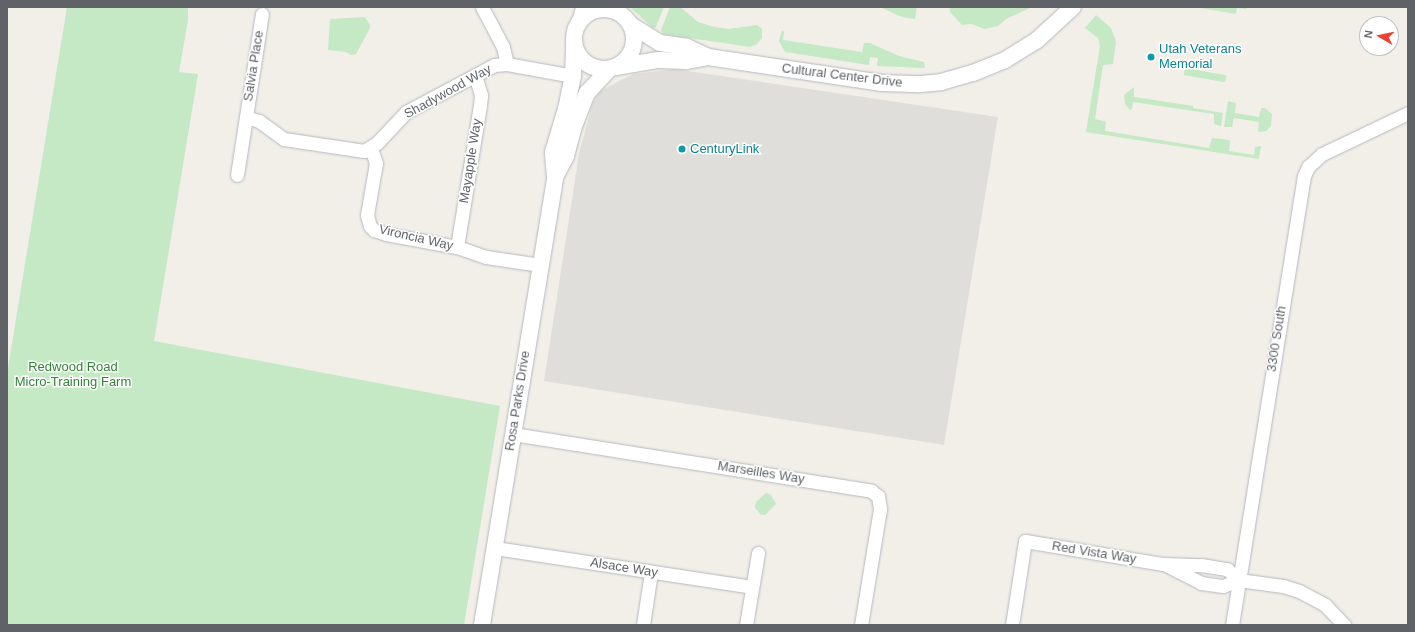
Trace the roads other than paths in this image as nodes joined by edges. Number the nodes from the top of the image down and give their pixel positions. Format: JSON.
{"nodes":[{"id":1,"x":582,"y":7,"type":"edge"},
{"id":2,"x":1073,"y":7,"type":"edge"},
{"id":3,"x":611,"y":8,"type":"edge"},
{"id":4,"x":487,"y":9,"type":"edge"},
{"id":5,"x":262,"y":14,"type":"dead end"},
{"id":6,"x":577,"y":25,"type":"junction"},
{"id":7,"x":631,"y":25,"type":"junction"},
{"id":8,"x":574,"y":41,"type":"junction"},
{"id":9,"x":708,"y":57,"type":"junction"},
{"id":10,"x":507,"y":64,"type":"junction"},
{"id":11,"x":612,"y":68,"type":"junction"},
{"id":12,"x":475,"y":75,"type":"junction"},
{"id":13,"x":573,"y":76,"type":"junction"},
{"id":14,"x":1408,"y":113,"type":"edge"},
{"id":15,"x":246,"y":117,"type":"junction"},
{"id":16,"x":371,"y":148,"type":"junction"},
{"id":17,"x":237,"y":175,"type":"dead end"},
{"id":18,"x":555,"y":177,"type":"junction"},
{"id":19,"x":457,"y":247,"type":"junction"},
{"id":20,"x":540,"y":266,"type":"junction"},
{"id":21,"x":513,"y":434,"type":"junction"},
{"id":22,"x":495,"y":548,"type":"junction"},
{"id":23,"x":758,"y":553,"type":"dead end"},
{"id":24,"x":651,"y":572,"type":"junction"},
{"id":25,"x":1239,"y":580,"type":"junction"},
{"id":26,"x":752,"y":588,"type":"junction"},
{"id":27,"x":482,"y":625,"type":"edge"},
{"id":28,"x":643,"y":625,"type":"edge"},
{"id":29,"x":746,"y":625,"type":"edge"},
{"id":30,"x":862,"y":625,"type":"edge"},
{"id":31,"x":1012,"y":625,"type":"edge"},
{"id":32,"x":1232,"y":625,"type":"edge"},
{"id":33,"x":1344,"y":625,"type":"edge"}],
"edges":[{"from":1,"to":6,"type":"street"},
{"from":2,"to":9,"type":"street","name":"Cultural Center Drive"},
{"from":3,"to":6,"type":"street"},
{"from":3,"to":7,"type":"street"},
{"from":4,"to":10,"type":"street"},
{"from":5,"to":15,"type":"street","name":"Salvia Place"},
{"from":6,"to":8,"type":"street"},
{"from":7,"to":9,"type":"street","name":"Cultural Center Drive"},
{"from":7,"to":11,"type":"street"},
{"from":8,"to":11,"type":"street"},
{"from":8,"to":13,"type":"street","name":"Rosa Parks Drive"},
{"from":9,"to":11,"type":"street","name":"Cultural Center Drive"},
{"from":10,"to":12,"type":"street","name":"Shadywood Way"},
{"from":10,"to":13,"type":"street","name":"Shadywood Way"},
{"from":11,"to":18,"type":"street","name":"Rosa Parks Drive"},
{"from":12,"to":16,"type":"street","name":"Shadywood Way"},
{"from":12,"to":19,"type":"street","name":"Mayapple Way"},
{"from":13,"to":18,"type":"street","name":"Rosa Parks Drive"},
{"from":14,"to":25,"type":"street","name":"3300 South"},
{"from":15,"to":16,"type":"street"},
{"from":15,"to":17,"type":"street","name":"Salvia Place"},
{"from":16,"to":19,"type":"street","name":"Vironcia Way"},
{"from":18,"to":20,"type":"street","name":"Rosa Parks Drive"},
{"from":19,"to":20,"type":"street","name":"Vironcia Way"},
{"from":20,"to":21,"type":"street","name":"Rosa Parks Drive"},
{"from":21,"to":22,"type":"street","name":"Rosa Parks Drive"},
{"from":21,"to":30,"type":"street","name":"Marseilles Way"},
{"from":22,"to":24,"type":"street","name":"Alsace Way"},
{"from":22,"to":27,"type":"street","name":"Rosa Parks Drive"},
{"from":23,"to":26,"type":"street"},
{"from":24,"to":26,"type":"street","name":"Alsace Way"},
{"from":24,"to":28,"type":"street"},
{"from":25,"to":31,"type":"street","name":"Red Vista Way"},
{"from":25,"to":32,"type":"street","name":"3300 South"},
{"from":25,"to":33,"type":"street"},
{"from":26,"to":29,"type":"street"}]}
